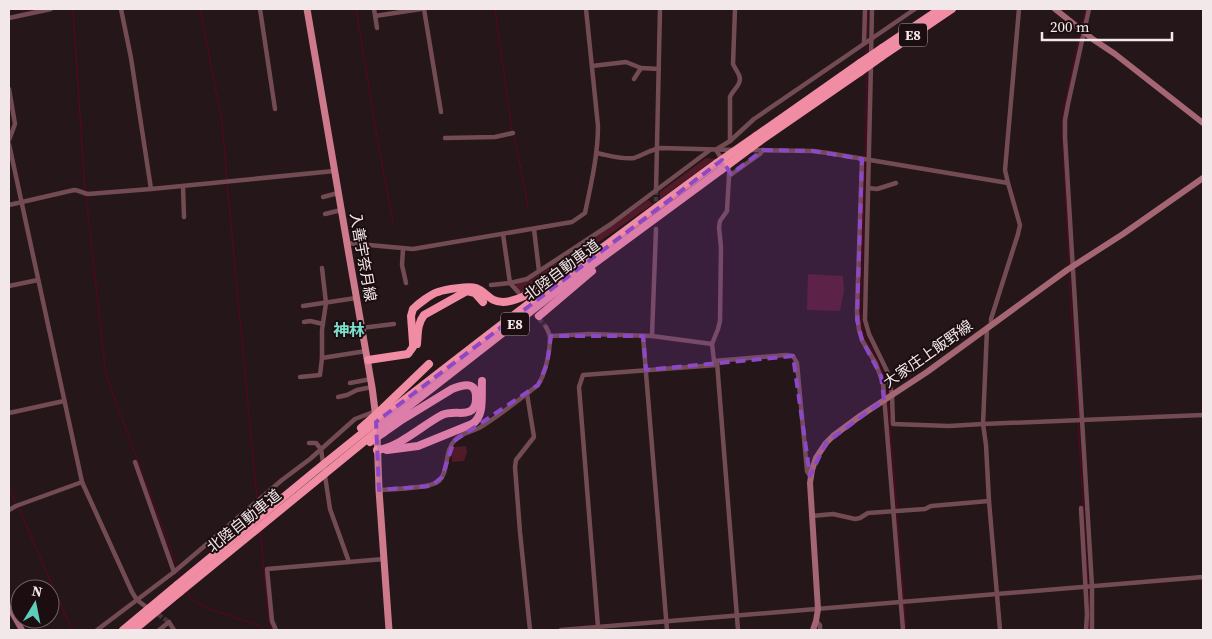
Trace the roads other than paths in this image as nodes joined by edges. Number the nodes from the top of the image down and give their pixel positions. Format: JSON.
{"nodes":[{"id":1,"x":51,"y":9,"type":"edge"},
{"id":2,"x":121,"y":9,"type":"edge"},
{"id":3,"x":260,"y":9,"type":"edge"},
{"id":4,"x":307,"y":9,"type":"edge"},
{"id":5,"x":374,"y":9,"type":"edge"},
{"id":6,"x":422,"y":9,"type":"edge"},
{"id":7,"x":586,"y":9,"type":"edge"},
{"id":8,"x":660,"y":9,"type":"edge"},
{"id":9,"x":735,"y":9,"type":"edge"},
{"id":10,"x":865,"y":9,"type":"edge"},
{"id":11,"x":872,"y":9,"type":"edge"},
{"id":12,"x":915,"y":9,"type":"edge"},
{"id":13,"x":1020,"y":9,"type":"edge"},
{"id":14,"x":1055,"y":9,"type":"edge"},
{"id":15,"x":1089,"y":9,"type":"edge"},
{"id":16,"x":946,"y":10,"type":"edge"},
{"id":17,"x":375,"y":16,"type":"junction"},
{"id":18,"x":9,"y":18,"type":"edge"},
{"id":19,"x":377,"y":28,"type":"dead end"},
{"id":20,"x":1084,"y":32,"type":"junction"},
{"id":21,"x":871,"y":37,"type":"junction"},
{"id":22,"x":864,"y":43,"type":"junction"},
{"id":23,"x":592,"y":66,"type":"junction"},
{"id":24,"x":641,"y":68,"type":"junction"},
{"id":25,"x":659,"y":69,"type":"junction"},
{"id":26,"x":634,"y":78,"type":"dead end"},
{"id":27,"x":9,"y":89,"type":"edge"},
{"id":28,"x":275,"y":109,"type":"dead end"},
{"id":29,"x":441,"y":112,"type":"dead end"},
{"id":30,"x":1203,"y":123,"type":"edge"},
{"id":31,"x":513,"y":133,"type":"dead end"},
{"id":32,"x":445,"y":138,"type":"dead end"},
{"id":33,"x":758,"y":138,"type":"junction"},
{"id":34,"x":730,"y":141,"type":"junction"},
{"id":35,"x":9,"y":142,"type":"edge"},
{"id":36,"x":657,"y":148,"type":"junction"},
{"id":37,"x":713,"y":150,"type":"junction"},
{"id":38,"x":762,"y":150,"type":"junction"},
{"id":39,"x":596,"y":153,"type":"junction"},
{"id":40,"x":862,"y":159,"type":"junction"},
{"id":41,"x":869,"y":159,"type":"junction"},
{"id":42,"x":719,"y":167,"type":"junction"},
{"id":43,"x":334,"y":171,"type":"junction"},
{"id":44,"x":729,"y":176,"type":"junction"},
{"id":45,"x":1203,"y":178,"type":"edge"},
{"id":46,"x":896,"y":183,"type":"dead end"},
{"id":47,"x":1008,"y":183,"type":"junction"},
{"id":48,"x":183,"y":186,"type":"junction"},
{"id":49,"x":868,"y":188,"type":"junction"},
{"id":50,"x":151,"y":189,"type":"junction"},
{"id":51,"x":656,"y":191,"type":"junction"},
{"id":52,"x":338,"y":193,"type":"junction"},
{"id":53,"x":323,"y":197,"type":"dead end"},
{"id":54,"x":22,"y":202,"type":"junction"},
{"id":55,"x":9,"y":205,"type":"edge"},
{"id":56,"x":341,"y":210,"type":"junction"},
{"id":57,"x":325,"y":214,"type":"dead end"},
{"id":58,"x":184,"y":217,"type":"dead end"},
{"id":59,"x":648,"y":223,"type":"junction"},
{"id":60,"x":633,"y":224,"type":"junction"},
{"id":61,"x":534,"y":229,"type":"junction"},
{"id":62,"x":656,"y":229,"type":"dead end"},
{"id":63,"x":502,"y":234,"type":"junction"},
{"id":64,"x":347,"y":243,"type":"junction"},
{"id":65,"x":403,"y":249,"type":"junction"},
{"id":66,"x":1070,"y":267,"type":"junction"},
{"id":67,"x":322,"y":268,"type":"dead end"},
{"id":68,"x":539,"y":271,"type":"junction"},
{"id":69,"x":38,"y":280,"type":"junction"},
{"id":70,"x":406,"y":283,"type":"dead end"},
{"id":71,"x":510,"y":283,"type":"junction"},
{"id":72,"x":491,"y":285,"type":"dead end"},
{"id":73,"x":9,"y":286,"type":"edge"},
{"id":74,"x":518,"y":292,"type":"dead end"},
{"id":75,"x":356,"y":298,"type":"junction"},
{"id":76,"x":326,"y":303,"type":"junction"},
{"id":77,"x":480,"y":304,"type":"dead end"},
{"id":78,"x":303,"y":306,"type":"dead end"},
{"id":79,"x":539,"y":316,"type":"dead end"},
{"id":80,"x":304,"y":322,"type":"dead end"},
{"id":81,"x":323,"y":324,"type":"junction"},
{"id":82,"x":394,"y":324,"type":"dead end"},
{"id":83,"x":546,"y":327,"type":"tunnel mouth"},
{"id":84,"x":989,"y":327,"type":"junction"},
{"id":85,"x":361,"y":328,"type":"junction"},
{"id":86,"x":551,"y":336,"type":"junction"},
{"id":87,"x":643,"y":336,"type":"junction"},
{"id":88,"x":652,"y":336,"type":"junction"},
{"id":89,"x":712,"y":344,"type":"junction"},
{"id":90,"x":366,"y":351,"type":"junction"},
{"id":91,"x":322,"y":358,"type":"junction"},
{"id":92,"x":368,"y":360,"type":"junction"},
{"id":93,"x":717,"y":363,"type":"junction"},
{"id":94,"x":429,"y":364,"type":"dead end"},
{"id":95,"x":646,"y":370,"type":"junction"},
{"id":96,"x":300,"y":377,"type":"dead end"},
{"id":97,"x":485,"y":381,"type":"dead end"},
{"id":98,"x":350,"y":383,"type":"dead end"},
{"id":99,"x":372,"y":383,"type":"junction"},
{"id":100,"x":527,"y":394,"type":"junction"},
{"id":101,"x":888,"y":397,"type":"junction"},
{"id":102,"x":338,"y":398,"type":"dead end"},
{"id":103,"x":64,"y":401,"type":"junction"},
{"id":104,"x":9,"y":413,"type":"edge"},
{"id":105,"x":379,"y":413,"type":"junction"},
{"id":106,"x":1203,"y":415,"type":"edge"},
{"id":107,"x":1082,"y":420,"type":"junction"},
{"id":108,"x":886,"y":424,"type":"junction"},
{"id":109,"x":893,"y":424,"type":"junction"},
{"id":110,"x":983,"y":424,"type":"junction"},
{"id":111,"x":382,"y":430,"type":"junction"},
{"id":112,"x":310,"y":443,"type":"dead end"},
{"id":113,"x":321,"y":449,"type":"junction"},
{"id":114,"x":377,"y":450,"type":"junction"},
{"id":115,"x":135,"y":462,"type":"dead end"},
{"id":116,"x":315,"y":476,"type":"junction"},
{"id":117,"x":810,"y":476,"type":"junction"},
{"id":118,"x":82,"y":482,"type":"junction"},
{"id":119,"x":379,"y":490,"type":"junction"},
{"id":120,"x":989,"y":501,"type":"junction"},
{"id":121,"x":1081,"y":508,"type":"dead end"},
{"id":122,"x":9,"y":509,"type":"edge"},
{"id":123,"x":894,"y":511,"type":"junction"},
{"id":124,"x":812,"y":516,"type":"junction"},
{"id":125,"x":384,"y":559,"type":"junction"},
{"id":126,"x":349,"y":562,"type":"junction"},
{"id":127,"x":174,"y":572,"type":"junction"},
{"id":128,"x":1203,"y":577,"type":"edge"},
{"id":129,"x":1092,"y":586,"type":"junction"},
{"id":130,"x":1084,"y":587,"type":"junction"},
{"id":131,"x":178,"y":589,"type":"junction"},
{"id":132,"x":997,"y":594,"type":"junction"},
{"id":133,"x":137,"y":600,"type":"junction"},
{"id":134,"x":901,"y":602,"type":"junction"},
{"id":135,"x":145,"y":606,"type":"dead end"},
{"id":136,"x":9,"y":607,"type":"edge"},
{"id":137,"x":818,"y":609,"type":"junction"},
{"id":138,"x":737,"y":616,"type":"junction"},
{"id":139,"x":666,"y":621,"type":"junction"},
{"id":140,"x":816,"y":621,"type":"junction"},
{"id":141,"x":598,"y":627,"type":"junction"},
{"id":142,"x":22,"y":630,"type":"edge"},
{"id":143,"x":97,"y":630,"type":"edge"},
{"id":144,"x":123,"y":630,"type":"edge"},
{"id":145,"x":134,"y":630,"type":"edge"},
{"id":146,"x":159,"y":630,"type":"edge"},
{"id":147,"x":174,"y":630,"type":"edge"},
{"id":148,"x":276,"y":630,"type":"edge"},
{"id":149,"x":389,"y":630,"type":"edge"},
{"id":150,"x":530,"y":630,"type":"edge"},
{"id":151,"x":561,"y":630,"type":"edge"},
{"id":152,"x":667,"y":630,"type":"edge"},
{"id":153,"x":738,"y":630,"type":"edge"},
{"id":154,"x":813,"y":630,"type":"edge"},
{"id":155,"x":820,"y":630,"type":"edge"},
{"id":156,"x":903,"y":630,"type":"edge"},
{"id":157,"x":1000,"y":630,"type":"edge"},
{"id":158,"x":1086,"y":630,"type":"edge"},
{"id":159,"x":1092,"y":630,"type":"edge"}],
"edges":[{"from":1,"to":18,"type":"street"},
{"from":2,"to":50,"type":"street"},
{"from":3,"to":28,"type":"street"},
{"from":4,"to":43,"type":"main road","name":"入善宇奈月線"},
{"from":5,"to":17,"type":"street"},
{"from":6,"to":17,"type":"street"},
{"from":6,"to":29,"type":"street"},
{"from":7,"to":23,"type":"street"},
{"from":8,"to":25,"type":"street"},
{"from":9,"to":34,"type":"street"},
{"from":10,"to":22,"type":"street"},
{"from":11,"to":21,"type":"street"},
{"from":12,"to":21,"type":"street"},
{"from":13,"to":47,"type":"street"},
{"from":14,"to":20,"type":"main road"},
{"from":15,"to":20,"type":"street"},
{"from":16,"to":33,"type":"highway","name":"北陸自動車道","number":"E8","bridge":true},
{"from":16,"to":33,"type":"highway","name":"北陸自動車道","number":"E8","bridge":true},
{"from":17,"to":19,"type":"street"},
{"from":20,"to":30,"type":"main road"},
{"from":20,"to":66,"type":"street"},
{"from":21,"to":22,"type":"street"},
{"from":21,"to":41,"type":"street"},
{"from":22,"to":34,"type":"street"},
{"from":23,"to":24,"type":"street"},
{"from":23,"to":39,"type":"street"},
{"from":24,"to":25,"type":"street"},
{"from":24,"to":26,"type":"street"},
{"from":25,"to":36,"type":"street"},
{"from":27,"to":35,"type":"street"},
{"from":31,"to":32,"type":"street"},
{"from":33,"to":42,"type":"highway","name":"北陸自動車道","number":"E8","bridge":true},
{"from":34,"to":37,"type":"street"},
{"from":35,"to":54,"type":"street"},
{"from":36,"to":37,"type":"street"},
{"from":36,"to":39,"type":"street"},
{"from":36,"to":51,"type":"street"},
{"from":37,"to":38,"type":"street"},
{"from":37,"to":44,"type":"street"},
{"from":37,"to":51,"type":"street"},
{"from":38,"to":40,"type":"street"},
{"from":38,"to":44,"type":"street"},
{"from":39,"to":61,"type":"street"},
{"from":40,"to":41,"type":"street"},
{"from":40,"to":101,"type":"street"},
{"from":41,"to":47,"type":"street"},
{"from":41,"to":49,"type":"street"},
{"from":42,"to":59,"type":"highway","name":"北陸自動車道","number":"E8"},
{"from":42,"to":60,"type":"highway","name":"北陸自動車道","number":"E8"},
{"from":43,"to":48,"type":"street"},
{"from":43,"to":52,"type":"main road","name":"入善宇奈月線"},
{"from":44,"to":89,"type":"street"},
{"from":45,"to":66,"type":"main road","name":"大家庄上飯野線"},
{"from":46,"to":49,"type":"street"},
{"from":47,"to":84,"type":"street"},
{"from":48,"to":50,"type":"street"},
{"from":48,"to":58,"type":"street"},
{"from":49,"to":101,"type":"street"},
{"from":50,"to":54,"type":"street"},
{"from":51,"to":68,"type":"street"},
{"from":52,"to":53,"type":"street"},
{"from":52,"to":56,"type":"main road","name":"入善宇奈月線"},
{"from":54,"to":55,"type":"street"},
{"from":54,"to":69,"type":"street"},
{"from":56,"to":57,"type":"street"},
{"from":56,"to":64,"type":"main road","name":"入善宇奈月線"},
{"from":59,"to":79,"type":"highway"},
{"from":59,"to":111,"type":"highway","name":"北陸自動車道","number":"E8"},
{"from":60,"to":92,"type":"highway"},
{"from":60,"to":105,"type":"highway","name":"北陸自動車道","number":"E8"},
{"from":61,"to":63,"type":"street"},
{"from":61,"to":68,"type":"street"},
{"from":62,"to":88,"type":"street"},
{"from":63,"to":65,"type":"street"},
{"from":63,"to":71,"type":"street"},
{"from":64,"to":65,"type":"street"},
{"from":64,"to":75,"type":"main road","name":"入善宇奈月線"},
{"from":65,"to":70,"type":"street"},
{"from":66,"to":84,"type":"main road","name":"大家庄上飯野線"},
{"from":66,"to":107,"type":"street"},
{"from":67,"to":76,"type":"street"},
{"from":68,"to":71,"type":"street"},
{"from":69,"to":73,"type":"street"},
{"from":69,"to":103,"type":"street"},
{"from":71,"to":72,"type":"street"},
{"from":71,"to":74,"type":"street"},
{"from":75,"to":76,"type":"street"},
{"from":75,"to":85,"type":"main road","name":"入善宇奈月線"},
{"from":76,"to":78,"type":"street"},
{"from":76,"to":81,"type":"street"},
{"from":77,"to":92,"type":"highway"},
{"from":80,"to":81,"type":"street"},
{"from":81,"to":91,"type":"street"},
{"from":82,"to":85,"type":"street"},
{"from":83,"to":86,"type":"street"},
{"from":84,"to":101,"type":"main road","name":"大家庄上飯野線"},
{"from":84,"to":110,"type":"street"},
{"from":85,"to":90,"type":"main road","name":"入善宇奈月線"},
{"from":86,"to":87,"type":"street"},
{"from":86,"to":100,"type":"street"},
{"from":87,"to":88,"type":"street"},
{"from":87,"to":95,"type":"street"},
{"from":88,"to":89,"type":"street"},
{"from":89,"to":93,"type":"street"},
{"from":90,"to":91,"type":"street"},
{"from":90,"to":92,"type":"main road","name":"入善宇奈月線"},
{"from":91,"to":96,"type":"street"},
{"from":92,"to":99,"type":"main road","name":"入善宇奈月線"},
{"from":93,"to":95,"type":"street"},
{"from":93,"to":117,"type":"street"},
{"from":93,"to":138,"type":"street"},
{"from":94,"to":105,"type":"highway"},
{"from":95,"to":139,"type":"street"},
{"from":95,"to":141,"type":"street"},
{"from":97,"to":114,"type":"highway"},
{"from":98,"to":99,"type":"street"},
{"from":99,"to":102,"type":"street"},
{"from":99,"to":105,"type":"main road","name":"入善宇奈月線"},
{"from":100,"to":119,"type":"street"},
{"from":100,"to":150,"type":"street"},
{"from":101,"to":108,"type":"street"},
{"from":101,"to":109,"type":"street"},
{"from":101,"to":117,"type":"main road","name":"大家庄上飯野線"},
{"from":103,"to":104,"type":"street"},
{"from":103,"to":118,"type":"street"},
{"from":105,"to":113,"type":"street"},
{"from":105,"to":114,"type":"main road","name":"入善宇奈月線"},
{"from":105,"to":116,"type":"highway","name":"北陸自動車道","number":"E8","bridge":true},
{"from":106,"to":107,"type":"street"},
{"from":107,"to":110,"type":"street"},
{"from":107,"to":129,"type":"street"},
{"from":108,"to":109,"type":"street"},
{"from":108,"to":123,"type":"street"},
{"from":109,"to":110,"type":"street"},
{"from":110,"to":120,"type":"street"},
{"from":111,"to":114,"type":"highway"},
{"from":111,"to":116,"type":"highway","name":"北陸自動車道","number":"E8","bridge":true},
{"from":112,"to":113,"type":"street"},
{"from":113,"to":126,"type":"street"},
{"from":113,"to":127,"type":"street"},
{"from":114,"to":119,"type":"main road","name":"入善宇奈月線"},
{"from":115,"to":127,"type":"street"},
{"from":116,"to":131,"type":"highway","name":"北陸自動車道","number":"E8","bridge":true},
{"from":117,"to":124,"type":"main road","name":"大家庄上飯野線"},
{"from":118,"to":122,"type":"street"},
{"from":118,"to":133,"type":"street"},
{"from":119,"to":125,"type":"main road","name":"入善宇奈月線"},
{"from":120,"to":123,"type":"street"},
{"from":120,"to":132,"type":"street"},
{"from":121,"to":130,"type":"street"},
{"from":123,"to":124,"type":"street"},
{"from":123,"to":134,"type":"street"},
{"from":124,"to":137,"type":"main road","name":"大家庄上飯野線"},
{"from":125,"to":126,"type":"street"},
{"from":125,"to":149,"type":"main road","name":"入善宇奈月線"},
{"from":126,"to":148,"type":"street"},
{"from":127,"to":133,"type":"street"},
{"from":128,"to":129,"type":"street"},
{"from":129,"to":130,"type":"street"},
{"from":129,"to":159,"type":"street"},
{"from":130,"to":132,"type":"street"},
{"from":130,"to":158,"type":"street"},
{"from":131,"to":144,"type":"highway","name":"北陸自動車道","number":"E8"},
{"from":131,"to":145,"type":"highway","name":"北陸自動車道","number":"E8"},
{"from":132,"to":134,"type":"street"},
{"from":132,"to":157,"type":"street"},
{"from":133,"to":135,"type":"street"},
{"from":133,"to":143,"type":"street"},
{"from":134,"to":137,"type":"street"},
{"from":134,"to":156,"type":"street"},
{"from":136,"to":142,"type":"main road"},
{"from":137,"to":138,"type":"street"},
{"from":137,"to":140,"type":"main road","name":"大家庄上飯野線"},
{"from":138,"to":139,"type":"street"},
{"from":138,"to":153,"type":"street"},
{"from":139,"to":141,"type":"street"},
{"from":139,"to":152,"type":"street"},
{"from":140,"to":154,"type":"main road","name":"大家庄上飯野線"},
{"from":140,"to":155,"type":"street"},
{"from":141,"to":151,"type":"street"},
{"from":146,"to":147,"type":"street"}]}
